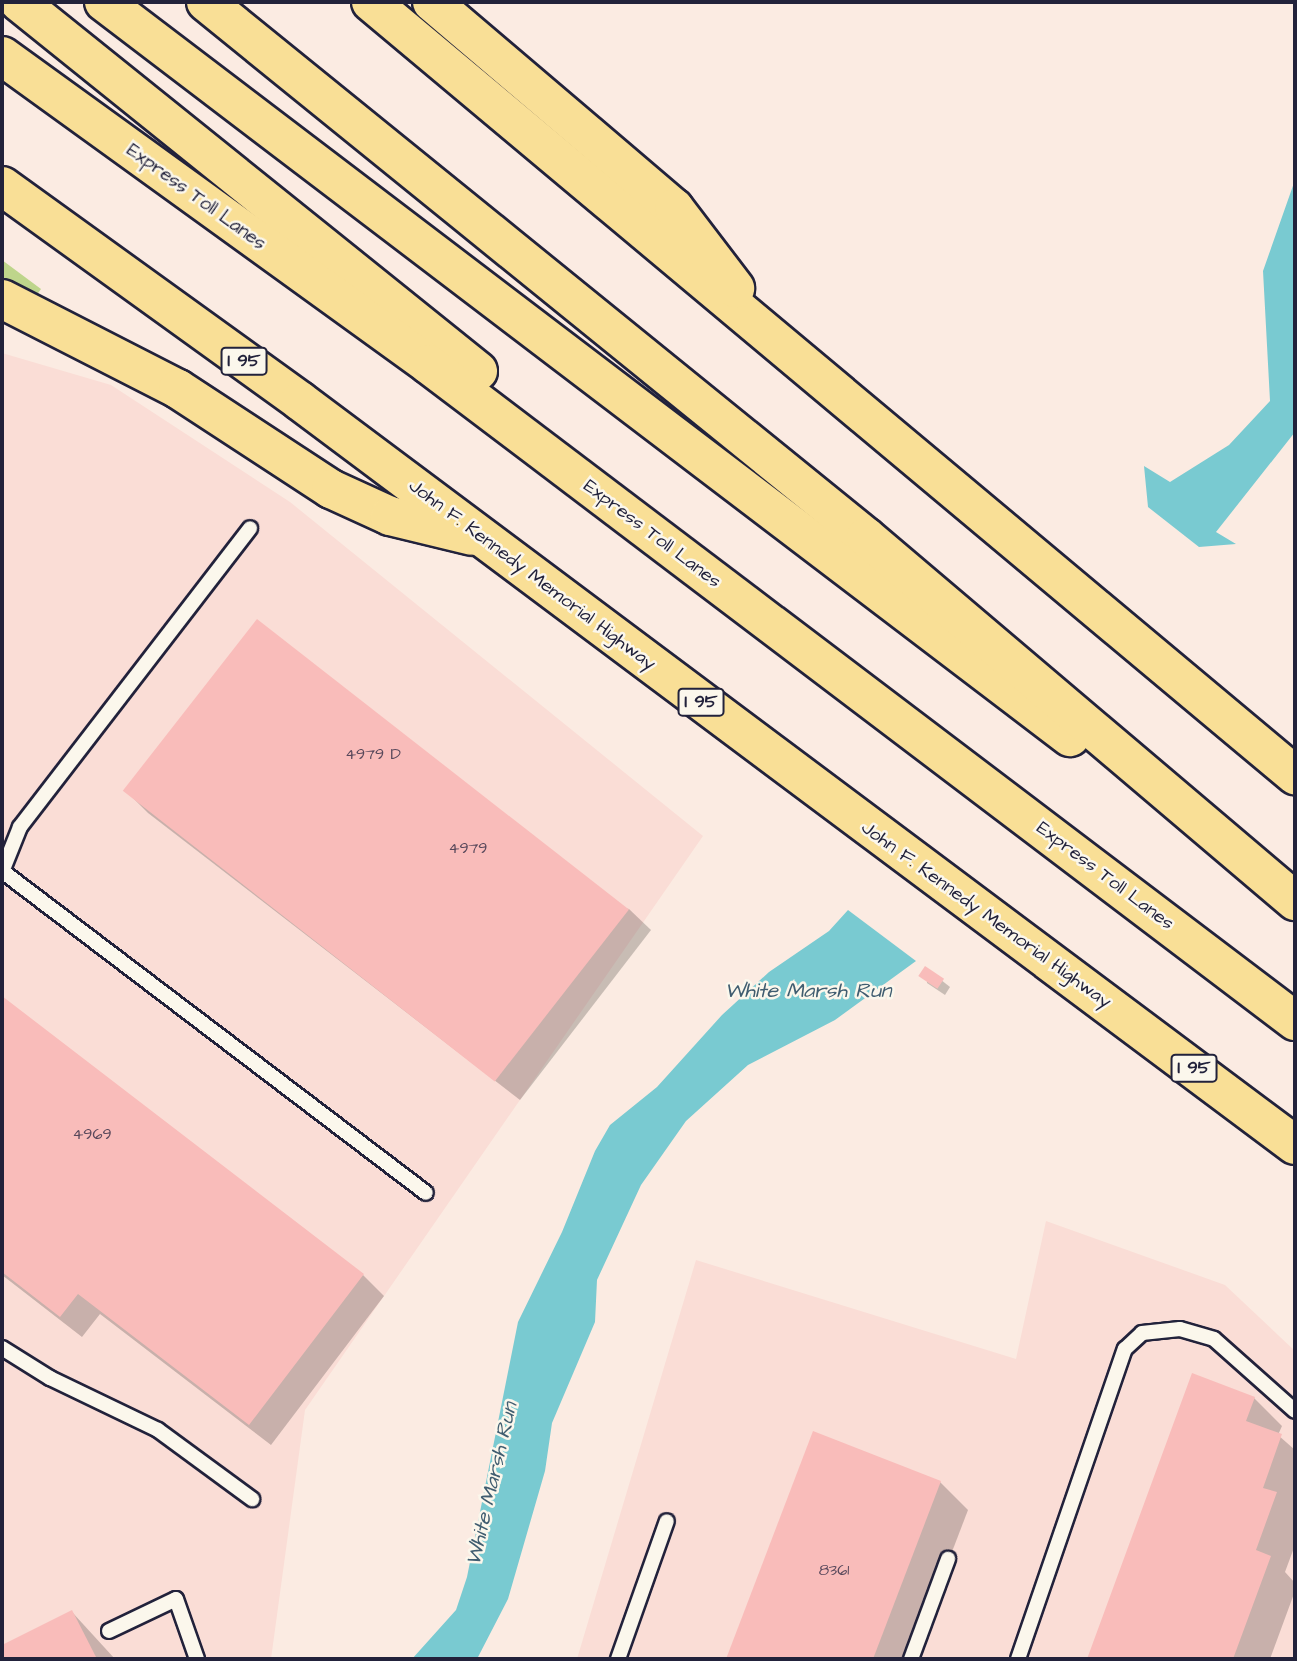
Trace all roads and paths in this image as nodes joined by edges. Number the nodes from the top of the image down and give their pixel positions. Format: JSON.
{"nodes":[{"id":1,"x":19,"y":2,"type":"edge"},
{"id":2,"x":104,"y":2,"type":"edge"},
{"id":3,"x":206,"y":2,"type":"edge"},
{"id":4,"x":371,"y":2,"type":"edge"},
{"id":5,"x":432,"y":2,"type":"edge"},
{"id":6,"x":2,"y":56,"type":"edge"},
{"id":7,"x":2,"y":186,"type":"edge"},
{"id":8,"x":2,"y":299,"type":"edge"},
{"id":9,"x":752,"y":317,"type":"junction"},
{"id":10,"x":250,"y":528,"type":"dead end"},
{"id":11,"x":485,"y":539,"type":"junction"},
{"id":12,"x":1295,"y":775,"type":"edge"},
{"id":13,"x":1178,"y":799,"type":"junction"},
{"id":14,"x":1027,"y":817,"type":"junction"},
{"id":15,"x":2,"y":872,"type":"edge"},
{"id":16,"x":1295,"y":901,"type":"edge"},
{"id":17,"x":1295,"y":1021,"type":"edge"},
{"id":18,"x":1295,"y":1145,"type":"edge"},
{"id":19,"x":426,"y":1193,"type":"dead end"},
{"id":20,"x":2,"y":1348,"type":"edge"},
{"id":21,"x":1295,"y":1411,"type":"edge"},
{"id":22,"x":252,"y":1499,"type":"dead end"},
{"id":23,"x":667,"y":1521,"type":"dead end"},
{"id":24,"x":948,"y":1559,"type":"dead end"},
{"id":25,"x":109,"y":1631,"type":"dead end"},
{"id":26,"x":197,"y":1659,"type":"edge"},
{"id":27,"x":618,"y":1659,"type":"edge"},
{"id":28,"x":911,"y":1659,"type":"edge"},
{"id":29,"x":1018,"y":1659,"type":"edge"}],
"edges":[{"from":1,"to":14,"type":"highway"},
{"from":2,"to":13,"type":"highway"},
{"from":3,"to":13,"type":"highway"},
{"from":4,"to":9,"type":"highway"},
{"from":5,"to":9,"type":"highway"},
{"from":6,"to":14,"type":"highway","name":"Express Toll Lanes"},
{"from":7,"to":11,"type":"highway","name":"John F. Kennedy Memorial Highway","number":"I 95"},
{"from":8,"to":11,"type":"highway"},
{"from":9,"to":12,"type":"highway"},
{"from":10,"to":15,"type":"lane"},
{"from":11,"to":18,"type":"highway","name":"John F. Kennedy Memorial Highway","number":"I 95"},
{"from":13,"to":16,"type":"highway"},
{"from":14,"to":17,"type":"highway","name":"Express Toll Lanes"},
{"from":15,"to":19,"type":"lane"},
{"from":20,"to":22,"type":"lane"},
{"from":21,"to":29,"type":"lane"},
{"from":23,"to":27,"type":"lane"},
{"from":24,"to":28,"type":"lane"},
{"from":25,"to":26,"type":"lane"}]}
